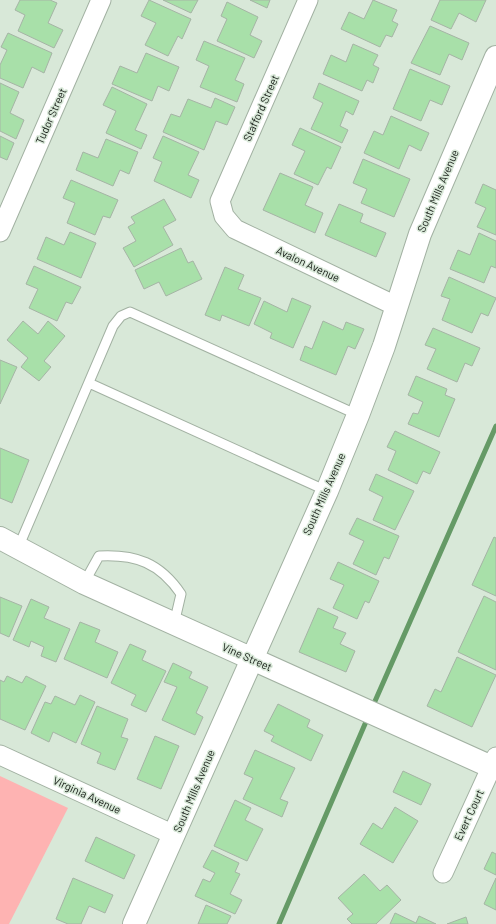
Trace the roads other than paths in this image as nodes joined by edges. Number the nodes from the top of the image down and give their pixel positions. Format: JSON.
{"nodes":[{"id":1,"x":102,"y":0,"type":"edge"},
{"id":2,"x":308,"y":0,"type":"edge"},
{"id":3,"x":496,"y":57,"type":"edge"},
{"id":4,"x":224,"y":216,"type":"joint"},
{"id":5,"x":0,"y":232,"type":"edge"},
{"id":6,"x":396,"y":306,"type":"junction"},
{"id":7,"x":89,"y":383,"type":"junction"},
{"id":8,"x":358,"y":415,"type":"junction"},
{"id":9,"x":327,"y":491,"type":"junction"},
{"id":10,"x":9,"y":543,"type":"edge"},
{"id":11,"x":84,"y":583,"type":"junction"},
{"id":12,"x":174,"y":624,"type":"junction"},
{"id":13,"x":251,"y":659,"type":"junction"},
{"id":14,"x":0,"y":755,"type":"edge"},
{"id":15,"x":494,"y":765,"type":"edge"},
{"id":16,"x":174,"y":835,"type":"junction"},
{"id":17,"x":443,"y":873,"type":"dead end"},
{"id":18,"x":134,"y":924,"type":"edge"}],
"edges":[{"from":1,"to":5,"type":"street","name":"Tudor Street"},
{"from":2,"to":4,"type":"street","name":"Stafford Street"},
{"from":3,"to":6,"type":"street","name":"South Mills Avenue"},
{"from":4,"to":6,"type":"street","name":"Avalon Avenue"},
{"from":6,"to":8,"type":"street","name":"South Mills Avenue"},
{"from":7,"to":8,"type":"lane"},
{"from":7,"to":9,"type":"lane"},
{"from":7,"to":10,"type":"lane"},
{"from":8,"to":9,"type":"street","name":"South Mills Avenue"},
{"from":9,"to":13,"type":"street","name":"South Mills Avenue"},
{"from":10,"to":11,"type":"street","name":"Vine Street"},
{"from":11,"to":12,"type":"street","name":"Vine Street"},
{"from":11,"to":12,"type":"lane"},
{"from":12,"to":13,"type":"street","name":"Vine Street"},
{"from":13,"to":15,"type":"street","name":"Vine Street"},
{"from":13,"to":16,"type":"street","name":"South Mills Avenue"},
{"from":14,"to":16,"type":"street","name":"Virginia Avenue"},
{"from":15,"to":17,"type":"street","name":"Evert Court"},
{"from":16,"to":18,"type":"street","name":"South Mills Avenue"}]}
